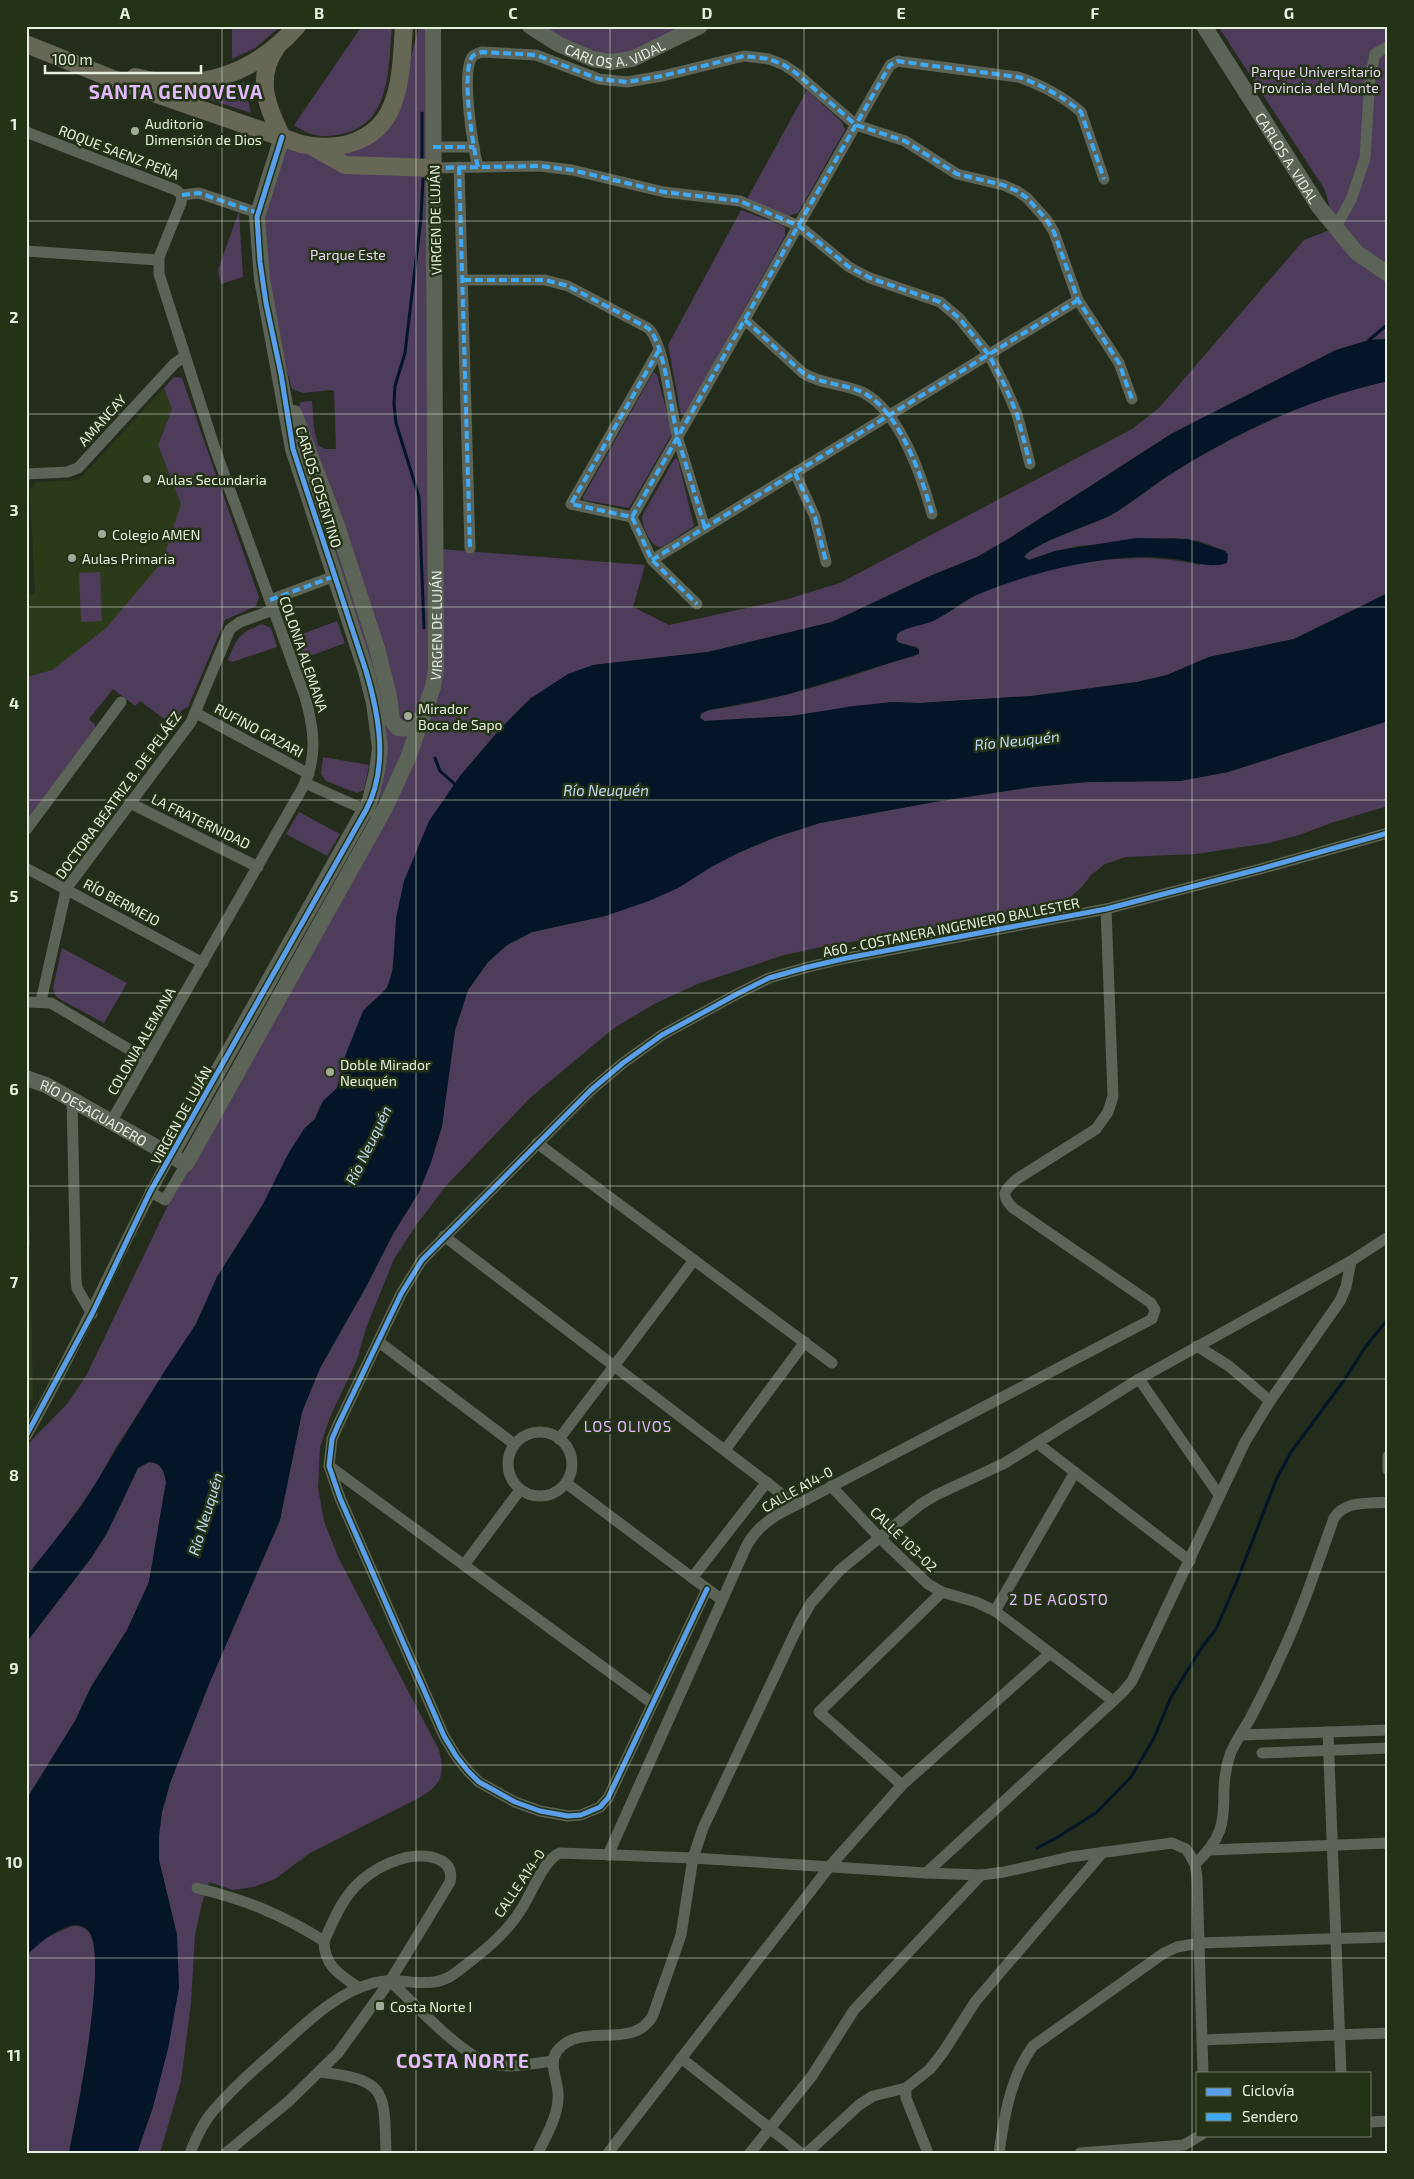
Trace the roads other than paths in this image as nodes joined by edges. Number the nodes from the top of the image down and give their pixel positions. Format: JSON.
{"nodes":[{"id":1,"x":297,"y":26,"type":"edge"},
{"id":2,"x":404,"y":26,"type":"edge"},
{"id":3,"x":411,"y":26,"type":"edge"},
{"id":4,"x":433,"y":26,"type":"edge"},
{"id":5,"x":530,"y":26,"type":"edge"},
{"id":6,"x":700,"y":26,"type":"edge"},
{"id":7,"x":1204,"y":26,"type":"edge"},
{"id":8,"x":26,"y":38,"type":"edge"},
{"id":9,"x":26,"y":44,"type":"edge"},
{"id":10,"x":279,"y":44,"type":"junction"},
{"id":11,"x":402,"y":46,"type":"junction"},
{"id":12,"x":1388,"y":46,"type":"edge"},
{"id":13,"x":856,"y":125,"type":"junction"},
{"id":14,"x":26,"y":132,"type":"edge"},
{"id":15,"x":282,"y":137,"type":"junction"},
{"id":16,"x":310,"y":146,"type":"junction"},
{"id":17,"x":433,"y":147,"type":"junction"},
{"id":18,"x":474,"y":147,"type":"junction"},
{"id":19,"x":460,"y":167,"type":"junction"},
{"id":20,"x":478,"y":167,"type":"junction"},
{"id":21,"x":434,"y":168,"type":"junction"},
{"id":22,"x":1104,"y":179,"type":"dead end"},
{"id":23,"x":182,"y":195,"type":"junction"},
{"id":24,"x":258,"y":213,"type":"junction"},
{"id":25,"x":798,"y":226,"type":"junction"},
{"id":26,"x":1335,"y":228,"type":"junction"},
{"id":27,"x":26,"y":251,"type":"edge"},
{"id":28,"x":158,"y":260,"type":"junction"},
{"id":29,"x":1388,"y":274,"type":"edge"},
{"id":30,"x":463,"y":280,"type":"junction"},
{"id":31,"x":1078,"y":300,"type":"junction"},
{"id":32,"x":745,"y":320,"type":"junction"},
{"id":33,"x":659,"y":350,"type":"junction"},
{"id":34,"x":989,"y":354,"type":"junction"},
{"id":35,"x":186,"y":356,"type":"junction"},
{"id":36,"x":279,"y":364,"type":"junction"},
{"id":37,"x":1132,"y":399,"type":"dead end"},
{"id":38,"x":889,"y":415,"type":"junction"},
{"id":39,"x":678,"y":437,"type":"junction"},
{"id":40,"x":1030,"y":464,"type":"dead end"},
{"id":41,"x":795,"y":473,"type":"junction"},
{"id":42,"x":26,"y":474,"type":"edge"},
{"id":43,"x":932,"y":514,"type":"dead end"},
{"id":44,"x":632,"y":517,"type":"junction"},
{"id":45,"x":705,"y":528,"type":"junction"},
{"id":46,"x":470,"y":548,"type":"dead end"},
{"id":47,"x":652,"y":560,"type":"junction"},
{"id":48,"x":826,"y":562,"type":"dead end"},
{"id":49,"x":335,"y":576,"type":"junction"},
{"id":50,"x":697,"y":604,"type":"dead end"},
{"id":51,"x":271,"y":605,"type":"junction"},
{"id":52,"x":121,"y":702,"type":"dead end"},
{"id":53,"x":196,"y":713,"type":"junction"},
{"id":54,"x":422,"y":717,"type":"junction"},
{"id":55,"x":307,"y":778,"type":"junction"},
{"id":56,"x":130,"y":803,"type":"junction"},
{"id":57,"x":373,"y":813,"type":"junction"},
{"id":58,"x":26,"y":830,"type":"edge"},
{"id":59,"x":1388,"y":833,"type":"edge"},
{"id":60,"x":258,"y":867,"type":"junction"},
{"id":61,"x":26,"y":868,"type":"edge"},
{"id":62,"x":67,"y":890,"type":"junction"},
{"id":63,"x":1106,"y":908,"type":"junction"},
{"id":64,"x":203,"y":963,"type":"junction"},
{"id":65,"x":41,"y":1001,"type":"junction"},
{"id":66,"x":26,"y":1002,"type":"edge"},
{"id":67,"x":147,"y":1060,"type":"junction"},
{"id":68,"x":26,"y":1078,"type":"edge"},
{"id":69,"x":72,"y":1100,"type":"junction"},
{"id":70,"x":111,"y":1122,"type":"junction"},
{"id":71,"x":537,"y":1143,"type":"junction"},
{"id":72,"x":171,"y":1155,"type":"junction"},
{"id":73,"x":186,"y":1164,"type":"junction"},
{"id":74,"x":150,"y":1192,"type":"junction"},
{"id":75,"x":444,"y":1236,"type":"junction"},
{"id":76,"x":1388,"y":1237,"type":"edge"},
{"id":77,"x":694,"y":1260,"type":"junction"},
{"id":78,"x":1350,"y":1261,"type":"junction"},
{"id":79,"x":92,"y":1314,"type":"junction"},
{"id":80,"x":379,"y":1342,"type":"junction"},
{"id":81,"x":805,"y":1342,"type":"junction"},
{"id":82,"x":1197,"y":1346,"type":"junction"},
{"id":83,"x":832,"y":1362,"type":"dead end"},
{"id":84,"x":614,"y":1366,"type":"junction"},
{"id":85,"x":1139,"y":1379,"type":"junction"},
{"id":86,"x":1270,"y":1401,"type":"junction"},
{"id":87,"x":26,"y":1411,"type":"edge"},
{"id":88,"x":39,"y":1411,"type":"junction"},
{"id":89,"x":26,"y":1436,"type":"edge"},
{"id":90,"x":559,"y":1439,"type":"junction"},
{"id":91,"x":1038,"y":1443,"type":"junction"},
{"id":92,"x":514,"y":1444,"type":"junction"},
{"id":93,"x":725,"y":1450,"type":"junction"},
{"id":94,"x":1388,"y":1456,"type":"edge"},
{"id":95,"x":329,"y":1466,"type":"junction"},
{"id":96,"x":1388,"y":1470,"type":"edge"},
{"id":97,"x":1075,"y":1472,"type":"junction"},
{"id":98,"x":767,"y":1482,"type":"junction"},
{"id":99,"x":566,"y":1483,"type":"junction"},
{"id":100,"x":831,"y":1486,"type":"junction"},
{"id":101,"x":520,"y":1490,"type":"junction"},
{"id":102,"x":1220,"y":1495,"type":"junction"},
{"id":103,"x":1388,"y":1502,"type":"edge"},
{"id":104,"x":796,"y":1505,"type":"junction"},
{"id":105,"x":879,"y":1537,"type":"junction"},
{"id":106,"x":1190,"y":1561,"type":"junction"},
{"id":107,"x":464,"y":1565,"type":"junction"},
{"id":108,"x":692,"y":1578,"type":"junction"},
{"id":109,"x":707,"y":1589,"type":"junction"},
{"id":110,"x":942,"y":1592,"type":"junction"},
{"id":111,"x":722,"y":1600,"type":"junction"},
{"id":112,"x":995,"y":1611,"type":"junction"},
{"id":113,"x":1050,"y":1653,"type":"junction"},
{"id":114,"x":1113,"y":1701,"type":"junction"},
{"id":115,"x":652,"y":1703,"type":"junction"},
{"id":116,"x":1388,"y":1730,"type":"edge"},
{"id":117,"x":1328,"y":1732,"type":"junction"},
{"id":118,"x":1241,"y":1735,"type":"junction"},
{"id":119,"x":1388,"y":1748,"type":"edge"},
{"id":120,"x":1329,"y":1750,"type":"junction"},
{"id":121,"x":1262,"y":1753,"type":"dead end"},
{"id":122,"x":902,"y":1785,"type":"junction"},
{"id":123,"x":1388,"y":1843,"type":"edge"},
{"id":124,"x":1332,"y":1845,"type":"junction"},
{"id":125,"x":1210,"y":1850,"type":"junction"},
{"id":126,"x":1103,"y":1852,"type":"junction"},
{"id":127,"x":608,"y":1855,"type":"junction"},
{"id":128,"x":693,"y":1858,"type":"junction"},
{"id":129,"x":1195,"y":1864,"type":"junction"},
{"id":130,"x":830,"y":1866,"type":"junction"},
{"id":131,"x":926,"y":1873,"type":"junction"},
{"id":132,"x":981,"y":1875,"type":"junction"},
{"id":133,"x":197,"y":1888,"type":"dead end"},
{"id":134,"x":1388,"y":1936,"type":"edge"},
{"id":135,"x":1336,"y":1938,"type":"junction"},
{"id":136,"x":324,"y":1941,"type":"junction"},
{"id":137,"x":1200,"y":1944,"type":"junction"},
{"id":138,"x":390,"y":1981,"type":"junction"},
{"id":139,"x":359,"y":1988,"type":"junction"},
{"id":140,"x":1388,"y":2032,"type":"edge"},
{"id":141,"x":1340,"y":2034,"type":"junction"},
{"id":142,"x":1202,"y":2040,"type":"junction"},
{"id":143,"x":681,"y":2058,"type":"junction"},
{"id":144,"x":553,"y":2061,"type":"junction"},
{"id":145,"x":320,"y":2072,"type":"junction"},
{"id":146,"x":1203,"y":2072,"type":"edge"},
{"id":147,"x":1341,"y":2072,"type":"edge"},
{"id":148,"x":906,"y":2088,"type":"junction"},
{"id":149,"x":1388,"y":2121,"type":"edge"},
{"id":150,"x":1372,"y":2122,"type":"edge"},
{"id":151,"x":771,"y":2127,"type":"junction"},
{"id":152,"x":1199,"y":2136,"type":"edge"},
{"id":153,"x":190,"y":2153,"type":"edge"},
{"id":154,"x":226,"y":2153,"type":"edge"},
{"id":155,"x":386,"y":2153,"type":"edge"},
{"id":156,"x":538,"y":2153,"type":"edge"},
{"id":157,"x":608,"y":2153,"type":"edge"},
{"id":158,"x":750,"y":2153,"type":"edge"},
{"id":159,"x":801,"y":2153,"type":"edge"},
{"id":160,"x":807,"y":2153,"type":"edge"},
{"id":161,"x":928,"y":2153,"type":"edge"},
{"id":162,"x":999,"y":2153,"type":"edge"},
{"id":163,"x":1080,"y":2153,"type":"edge"}],
"edges":[{"from":1,"to":10,"type":"main road"},
{"from":2,"to":11,"type":"main road"},
{"from":3,"to":11,"type":"main road"},
{"from":4,"to":17,"type":"street","name":"VIRGEN DE LUJÁN"},
{"from":5,"to":6,"type":"street","name":"CARLOS A. VIDAL"},
{"from":7,"to":26,"type":"street","name":"CARLOS A. VIDAL"},
{"from":8,"to":10,"type":"main road"},
{"from":9,"to":15,"type":"main road"},
{"from":10,"to":15,"type":"main road"},
{"from":11,"to":16,"type":"main road"},
{"from":12,"to":26,"type":"street"},
{"from":13,"to":18,"type":"street"},
{"from":13,"to":22,"type":"street"},
{"from":13,"to":25,"type":"street"},
{"from":13,"to":31,"type":"street"},
{"from":14,"to":23,"type":"street","name":"ROQUE SAENZ PEÑA"},
{"from":15,"to":16,"type":"main road"},
{"from":15,"to":24,"type":"street","name":"CARLOS COSENTINO"},
{"from":16,"to":21,"type":"main road"},
{"from":17,"to":18,"type":"street"},
{"from":17,"to":21,"type":"street","name":"VIRGEN DE LUJÁN"},
{"from":18,"to":20,"type":"street"},
{"from":19,"to":20,"type":"street"},
{"from":19,"to":21,"type":"street"},
{"from":19,"to":30,"type":"street"},
{"from":20,"to":25,"type":"street"},
{"from":21,"to":54,"type":"street","name":"VIRGEN DE LUJÁN"},
{"from":23,"to":24,"type":"street","name":"ROQUE SAENZ PEÑA"},
{"from":23,"to":28,"type":"street"},
{"from":24,"to":36,"type":"street","name":"CARLOS COSENTINO"},
{"from":25,"to":32,"type":"street"},
{"from":25,"to":34,"type":"street"},
{"from":26,"to":29,"type":"street","name":"CARLOS A. VIDAL"},
{"from":27,"to":28,"type":"street"},
{"from":28,"to":35,"type":"street","name":"COLONIA ALEMANA"},
{"from":30,"to":33,"type":"street"},
{"from":30,"to":46,"type":"street"},
{"from":31,"to":34,"type":"street"},
{"from":31,"to":37,"type":"street"},
{"from":32,"to":38,"type":"street"},
{"from":32,"to":39,"type":"street"},
{"from":33,"to":39,"type":"street"},
{"from":33,"to":44,"type":"street"},
{"from":34,"to":38,"type":"street"},
{"from":34,"to":40,"type":"street"},
{"from":35,"to":42,"type":"street","name":"AMANCAY"},
{"from":35,"to":51,"type":"street","name":"COLONIA ALEMANA"},
{"from":36,"to":49,"type":"street","name":"CARLOS COSENTINO"},
{"from":36,"to":54,"type":"street"},
{"from":38,"to":41,"type":"street"},
{"from":38,"to":43,"type":"street"},
{"from":39,"to":44,"type":"street"},
{"from":39,"to":45,"type":"street"},
{"from":41,"to":45,"type":"street"},
{"from":41,"to":48,"type":"street"},
{"from":44,"to":47,"type":"street"},
{"from":45,"to":47,"type":"street"},
{"from":47,"to":50,"type":"street"},
{"from":49,"to":51,"type":"street","name":"DOCTORA BEATRIZ B. DE PELÁEZ"},
{"from":49,"to":57,"type":"street","name":"CARLOS COSENTINO"},
{"from":51,"to":53,"type":"street","name":"DOCTORA BEATRIZ B. DE PELÁEZ"},
{"from":51,"to":55,"type":"street","name":"COLONIA ALEMANA"},
{"from":52,"to":58,"type":"street"},
{"from":53,"to":55,"type":"street","name":"RUFINO GAZARI"},
{"from":53,"to":56,"type":"street","name":"DOCTORA BEATRIZ B. DE PELÁEZ"},
{"from":54,"to":57,"type":"street","name":"VIRGEN DE LUJÁN"},
{"from":55,"to":57,"type":"street","name":"RUFINO GAZARI"},
{"from":55,"to":60,"type":"street","name":"COLONIA ALEMANA"},
{"from":56,"to":60,"type":"street","name":"LA FRATERNIDAD"},
{"from":56,"to":62,"type":"street","name":"DOCTORA BEATRIZ B. DE PELÁEZ"},
{"from":57,"to":72,"type":"street","name":"VIRGEN DE LUJÁN"},
{"from":57,"to":73,"type":"street","name":"VIRGEN DE LUJÁN"},
{"from":59,"to":63,"type":"street","name":"A60 - COSTANERA INGENIERO BALLESTER"},
{"from":60,"to":64,"type":"street","name":"COLONIA ALEMANA"},
{"from":61,"to":62,"type":"street","name":"RÍO BERMEJO"},
{"from":62,"to":64,"type":"street","name":"RÍO BERMEJO"},
{"from":62,"to":65,"type":"street","name":"DOCTORA BEATRIZ B. DE PELÁEZ"},
{"from":63,"to":71,"type":"street","name":"A60 - COSTANERA INGENIERO BALLESTER"},
{"from":63,"to":100,"type":"street","name":"CALLE A14-0"},
{"from":64,"to":67,"type":"street","name":"COLONIA ALEMANA"},
{"from":65,"to":66,"type":"street"},
{"from":65,"to":67,"type":"street"},
{"from":67,"to":70,"type":"street","name":"COLONIA ALEMANA"},
{"from":68,"to":69,"type":"street","name":"RÍO DESAGUADERO"},
{"from":69,"to":70,"type":"street","name":"RÍO DESAGUADERO"},
{"from":69,"to":79,"type":"street"},
{"from":70,"to":72,"type":"street","name":"RÍO DESAGUADERO"},
{"from":71,"to":75,"type":"street","name":"A60 - COSTANERA INGENIERO BALLESTER"},
{"from":71,"to":77,"type":"street"},
{"from":72,"to":73,"type":"street","name":"RÍO DESAGUADERO"},
{"from":72,"to":74,"type":"street","name":"VIRGEN DE LUJÁN"},
{"from":73,"to":74,"type":"street","name":"VIRGEN DE LUJÁN"},
{"from":74,"to":79,"type":"street","name":"VIRGEN DE LUJÁN"},
{"from":75,"to":80,"type":"street","name":"A60 - COSTANERA INGENIERO BALLESTER"},
{"from":75,"to":84,"type":"street"},
{"from":76,"to":78,"type":"street"},
{"from":77,"to":81,"type":"street"},
{"from":77,"to":84,"type":"street"},
{"from":78,"to":82,"type":"street"},
{"from":78,"to":86,"type":"street"},
{"from":79,"to":88,"type":"street","name":"VIRGEN DE LUJÁN"},
{"from":80,"to":92,"type":"street"},
{"from":80,"to":95,"type":"street","name":"A60 - COSTANERA INGENIERO BALLESTER"},
{"from":81,"to":83,"type":"street"},
{"from":81,"to":93,"type":"street"},
{"from":82,"to":85,"type":"street"},
{"from":82,"to":86,"type":"street"},
{"from":84,"to":90,"type":"street"},
{"from":84,"to":93,"type":"street"},
{"from":85,"to":91,"type":"street"},
{"from":85,"to":102,"type":"street"},
{"from":86,"to":102,"type":"street"},
{"from":87,"to":88,"type":"street"},
{"from":88,"to":89,"type":"street","name":"VIRGEN DE LUJÁN"},
{"from":90,"to":92,"type":"street"},
{"from":90,"to":99,"type":"street"},
{"from":91,"to":97,"type":"street"},
{"from":91,"to":105,"type":"street"},
{"from":92,"to":101,"type":"street"},
{"from":93,"to":98,"type":"street"},
{"from":94,"to":96,"type":"street"},
{"from":95,"to":107,"type":"street"},
{"from":95,"to":115,"type":"street"},
{"from":97,"to":106,"type":"street"},
{"from":97,"to":112,"type":"street"},
{"from":98,"to":104,"type":"street"},
{"from":98,"to":108,"type":"street"},
{"from":99,"to":101,"type":"street"},
{"from":99,"to":108,"type":"street"},
{"from":100,"to":104,"type":"street","name":"CALLE A14-0"},
{"from":100,"to":105,"type":"street","name":"CALLE 103-02"},
{"from":101,"to":107,"type":"street"},
{"from":102,"to":106,"type":"street"},
{"from":103,"to":118,"type":"street"},
{"from":104,"to":111,"type":"street","name":"CALLE A14-0"},
{"from":105,"to":110,"type":"street","name":"CALLE 103-02"},
{"from":105,"to":128,"type":"street"},
{"from":106,"to":114,"type":"street"},
{"from":107,"to":115,"type":"street"},
{"from":108,"to":109,"type":"street"},
{"from":109,"to":111,"type":"street"},
{"from":109,"to":115,"type":"street"},
{"from":110,"to":112,"type":"street","name":"CALLE 103-02"},
{"from":110,"to":122,"type":"street"},
{"from":111,"to":127,"type":"street","name":"CALLE A14-0"},
{"from":112,"to":113,"type":"street","name":"CALLE 103-02"},
{"from":113,"to":114,"type":"street","name":"CALLE 103-02"},
{"from":113,"to":122,"type":"street"},
{"from":114,"to":131,"type":"street"},
{"from":116,"to":117,"type":"street"},
{"from":117,"to":118,"type":"street"},
{"from":117,"to":120,"type":"street"},
{"from":118,"to":125,"type":"street"},
{"from":119,"to":120,"type":"street"},
{"from":120,"to":121,"type":"street"},
{"from":120,"to":124,"type":"street"},
{"from":122,"to":130,"type":"street"},
{"from":123,"to":124,"type":"street"},
{"from":124,"to":125,"type":"street"},
{"from":124,"to":135,"type":"street"},
{"from":125,"to":129,"type":"street"},
{"from":126,"to":129,"type":"street"},
{"from":126,"to":132,"type":"street"},
{"from":126,"to":148,"type":"street"},
{"from":127,"to":128,"type":"street"},
{"from":127,"to":138,"type":"street","name":"CALLE A14-0"},
{"from":128,"to":130,"type":"street"},
{"from":128,"to":144,"type":"street"},
{"from":129,"to":137,"type":"street"},
{"from":130,"to":131,"type":"street"},
{"from":130,"to":143,"type":"street"},
{"from":131,"to":132,"type":"street"},
{"from":132,"to":151,"type":"street"},
{"from":133,"to":136,"type":"street"},
{"from":134,"to":135,"type":"street"},
{"from":135,"to":137,"type":"street"},
{"from":135,"to":141,"type":"street"},
{"from":136,"to":138,"type":"street"},
{"from":136,"to":139,"type":"street"},
{"from":137,"to":142,"type":"street"},
{"from":137,"to":162,"type":"street"},
{"from":138,"to":139,"type":"street","name":"CALLE A14-0"},
{"from":138,"to":144,"type":"street"},
{"from":138,"to":145,"type":"street"},
{"from":139,"to":153,"type":"street","name":"CALLE A14-0"},
{"from":140,"to":141,"type":"street"},
{"from":141,"to":142,"type":"street"},
{"from":141,"to":147,"type":"street"},
{"from":142,"to":146,"type":"street"},
{"from":143,"to":151,"type":"street"},
{"from":143,"to":157,"type":"street"},
{"from":144,"to":156,"type":"street"},
{"from":145,"to":154,"type":"street"},
{"from":145,"to":155,"type":"street"},
{"from":148,"to":160,"type":"street"},
{"from":148,"to":161,"type":"street"},
{"from":149,"to":150,"type":"street"},
{"from":151,"to":158,"type":"street"},
{"from":151,"to":159,"type":"street"},
{"from":152,"to":163,"type":"street"}]}
